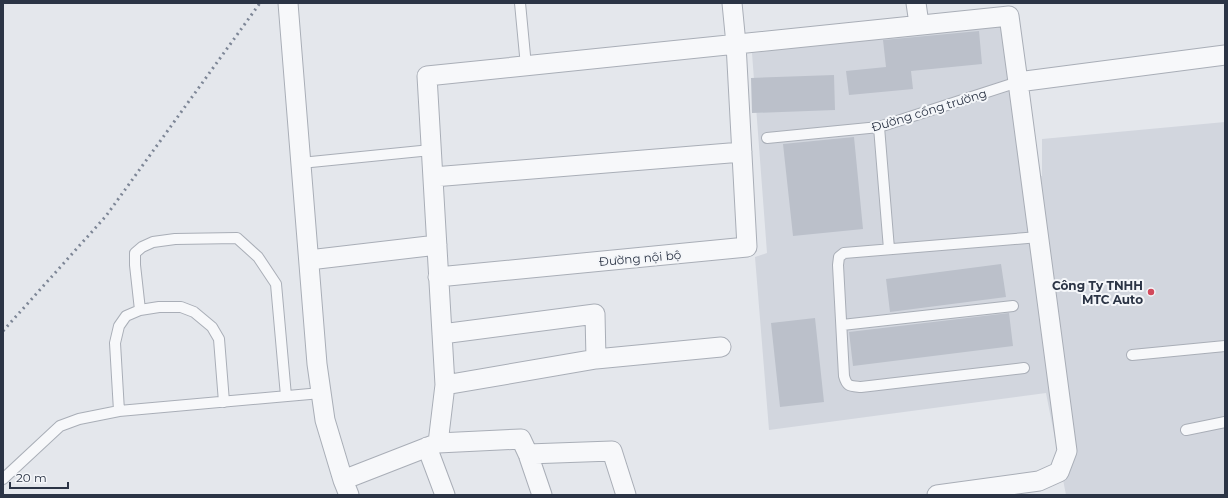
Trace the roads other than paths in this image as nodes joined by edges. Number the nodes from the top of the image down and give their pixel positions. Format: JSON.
{"nodes":[{"id":1,"x":288,"y":3,"type":"edge"},
{"id":2,"x":520,"y":3,"type":"edge"},
{"id":3,"x":732,"y":3,"type":"edge"},
{"id":4,"x":916,"y":3,"type":"edge"},
{"id":5,"x":919,"y":24,"type":"junction"},
{"id":6,"x":736,"y":44,"type":"junction"},
{"id":7,"x":1225,"y":55,"type":"edge"},
{"id":8,"x":526,"y":66,"type":"junction"},
{"id":9,"x":1018,"y":82,"type":"junction"},
{"id":10,"x":879,"y":127,"type":"junction"},
{"id":11,"x":767,"y":138,"type":"dead end"},
{"id":12,"x":431,"y":150,"type":"junction"},
{"id":13,"x":742,"y":152,"type":"junction"},
{"id":14,"x":301,"y":163,"type":"junction"},
{"id":15,"x":433,"y":177,"type":"junction"},
{"id":16,"x":1038,"y":237,"type":"junction"},
{"id":17,"x":437,"y":245,"type":"junction"},
{"id":18,"x":888,"y":249,"type":"junction"},
{"id":19,"x":309,"y":260,"type":"junction"},
{"id":20,"x":438,"y":277,"type":"junction"},
{"id":21,"x":1013,"y":306,"type":"dead end"},
{"id":22,"x":140,"y":310,"type":"junction"},
{"id":23,"x":842,"y":325,"type":"junction"},
{"id":24,"x":442,"y":334,"type":"junction"},
{"id":25,"x":1225,"y":346,"type":"edge"},
{"id":26,"x":721,"y":347,"type":"dead end"},
{"id":27,"x":1132,"y":355,"type":"dead end"},
{"id":28,"x":596,"y":359,"type":"junction"},
{"id":29,"x":1024,"y":368,"type":"dead end"},
{"id":30,"x":445,"y":384,"type":"junction"},
{"id":31,"x":321,"y":393,"type":"junction"},
{"id":32,"x":286,"y":396,"type":"junction"},
{"id":33,"x":224,"y":402,"type":"junction"},
{"id":34,"x":119,"y":411,"type":"junction"},
{"id":35,"x":1225,"y":422,"type":"edge"},
{"id":36,"x":1186,"y":430,"type":"dead end"},
{"id":37,"x":433,"y":445,"type":"junction"},
{"id":38,"x":528,"y":454,"type":"junction"},
{"id":39,"x":3,"y":479,"type":"edge"},
{"id":40,"x":346,"y":487,"type":"edge"},
{"id":41,"x":446,"y":495,"type":"edge"},
{"id":42,"x":542,"y":495,"type":"edge"},
{"id":43,"x":626,"y":495,"type":"edge"},
{"id":44,"x":937,"y":495,"type":"edge"}],
"edges":[{"from":1,"to":14,"type":"street"},
{"from":2,"to":8,"type":"lane"},
{"from":3,"to":6,"type":"street","name":"Đường nội bộ"},
{"from":4,"to":5,"type":"street"},
{"from":5,"to":6,"type":"street"},
{"from":5,"to":9,"type":"street"},
{"from":6,"to":8,"type":"street"},
{"from":6,"to":13,"type":"street","name":"Đường nội bộ"},
{"from":7,"to":9,"type":"street"},
{"from":8,"to":12,"type":"street"},
{"from":9,"to":10,"type":"lane","name":"Đường cổng trường"},
{"from":9,"to":16,"type":"street"},
{"from":10,"to":11,"type":"lane","name":"Đường cổng trường"},
{"from":10,"to":18,"type":"lane"},
{"from":12,"to":14,"type":"lane"},
{"from":12,"to":15,"type":"street"},
{"from":13,"to":15,"type":"street"},
{"from":13,"to":20,"type":"street","name":"Đường nội bộ"},
{"from":14,"to":19,"type":"street"},
{"from":15,"to":17,"type":"street"},
{"from":16,"to":18,"type":"lane"},
{"from":16,"to":44,"type":"street"},
{"from":17,"to":19,"type":"street"},
{"from":17,"to":20,"type":"street"},
{"from":18,"to":23,"type":"lane"},
{"from":19,"to":31,"type":"street"},
{"from":20,"to":24,"type":"street"},
{"from":21,"to":23,"type":"lane"},
{"from":22,"to":32,"type":"lane"},
{"from":22,"to":33,"type":"lane"},
{"from":22,"to":34,"type":"lane"},
{"from":23,"to":29,"type":"lane"},
{"from":24,"to":28,"type":"street"},
{"from":24,"to":30,"type":"street"},
{"from":25,"to":27,"type":"lane"},
{"from":26,"to":28,"type":"street"},
{"from":28,"to":30,"type":"street"},
{"from":30,"to":37,"type":"street"},
{"from":31,"to":32,"type":"lane"},
{"from":31,"to":40,"type":"street"},
{"from":32,"to":33,"type":"lane"},
{"from":33,"to":34,"type":"lane"},
{"from":34,"to":39,"type":"lane"},
{"from":35,"to":36,"type":"lane"},
{"from":37,"to":38,"type":"street"},
{"from":37,"to":40,"type":"street"},
{"from":37,"to":41,"type":"street"},
{"from":38,"to":42,"type":"street"},
{"from":38,"to":43,"type":"street"}]}
